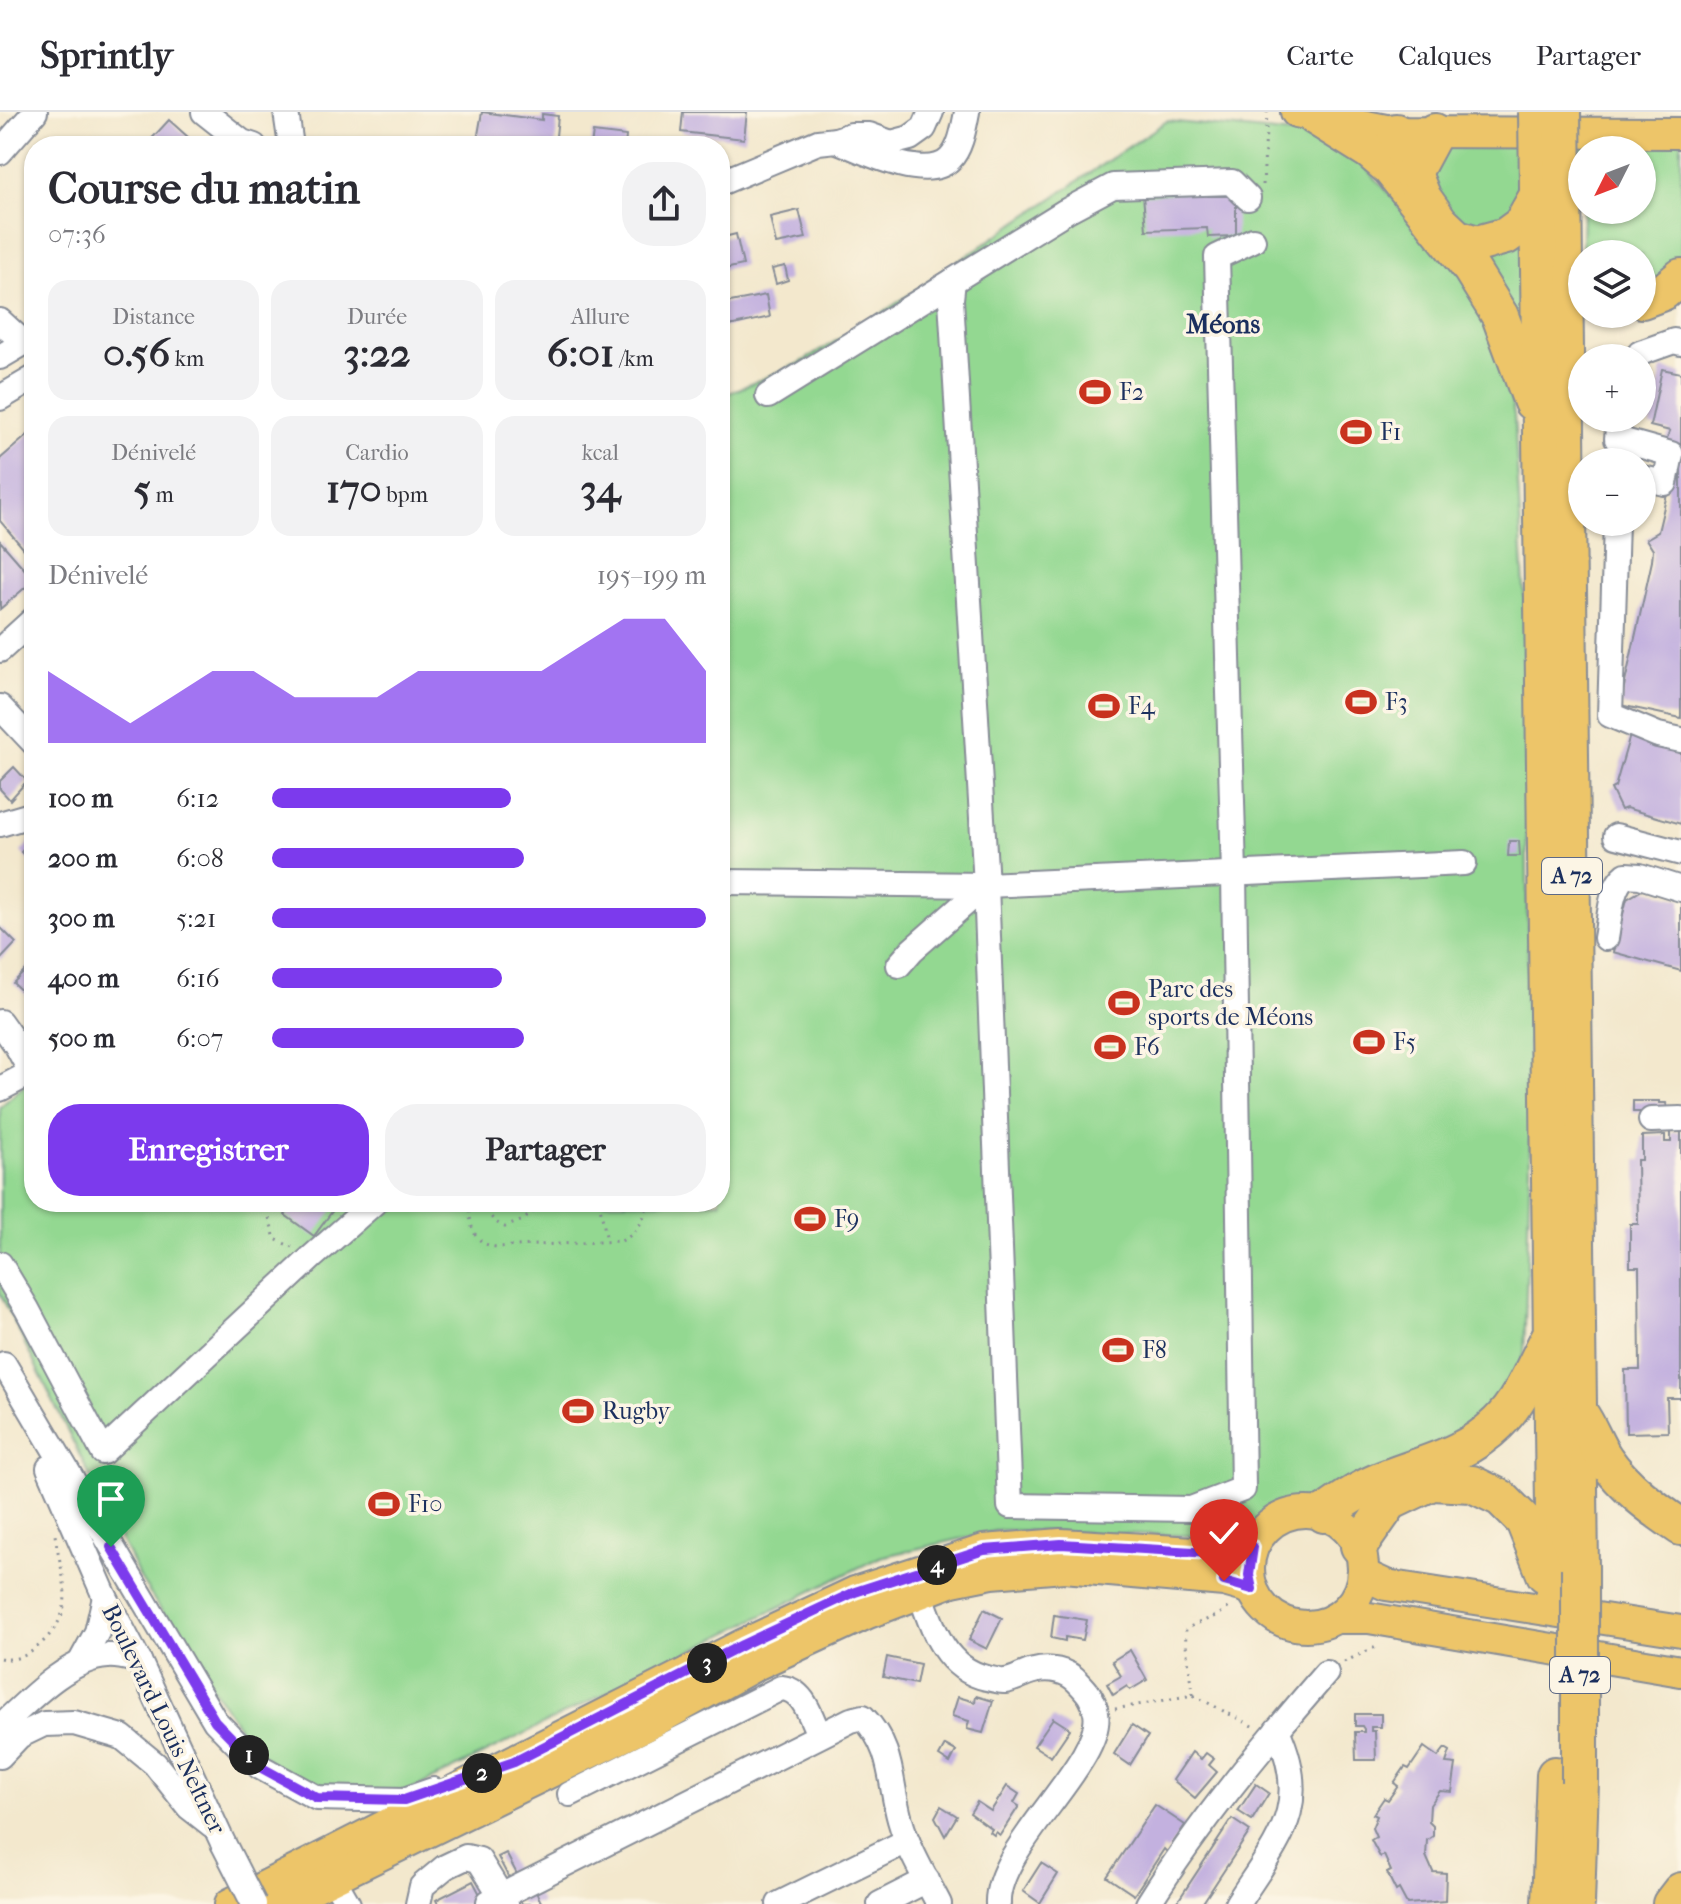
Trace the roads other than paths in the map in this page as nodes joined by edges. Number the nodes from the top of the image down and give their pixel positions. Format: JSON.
{"nodes":[{"id":1,"x":35,"y":112,"type":"edge"},
{"id":2,"x":286,"y":112,"type":"edge"},
{"id":3,"x":967,"y":112,"type":"edge"},
{"id":4,"x":1351,"y":112,"type":"edge"},
{"id":5,"x":1537,"y":112,"type":"edge"},
{"id":6,"x":1562,"y":112,"type":"edge"},
{"id":7,"x":210,"y":114,"type":"edge"},
{"id":8,"x":1305,"y":114,"type":"edge"},
{"id":9,"x":1681,"y":115,"type":"edge"},
{"id":10,"x":928,"y":120,"type":"edge"},
{"id":11,"x":1397,"y":121,"type":"edge"},
{"id":12,"x":1434,"y":122,"type":"edge"},
{"id":13,"x":1681,"y":133,"type":"edge"},
{"id":14,"x":235,"y":136,"type":"edge"},
{"id":15,"x":290,"y":136,"type":"edge"},
{"id":16,"x":836,"y":140,"type":"junction"},
{"id":17,"x":0,"y":152,"type":"edge"},
{"id":18,"x":931,"y":169,"type":"junction"},
{"id":19,"x":1402,"y":170,"type":"junction"},
{"id":20,"x":730,"y":179,"type":"edge"},
{"id":21,"x":1546,"y":189,"type":"junction"},
{"id":22,"x":1248,"y":198,"type":"dead end"},
{"id":23,"x":1253,"y":240,"type":"dead end"},
{"id":24,"x":1568,"y":248,"type":"edge"},
{"id":25,"x":1681,"y":277,"type":"edge"},
{"id":26,"x":953,"y":281,"type":"junction"},
{"id":27,"x":1656,"y":295,"type":"edge"},
{"id":28,"x":0,"y":321,"type":"edge"},
{"id":29,"x":1573,"y":328,"type":"edge"},
{"id":30,"x":24,"y":337,"type":"edge"},
{"id":31,"x":24,"y":343,"type":"edge"},
{"id":32,"x":1681,"y":343,"type":"edge"},
{"id":33,"x":1656,"y":347,"type":"edge"},
{"id":34,"x":0,"y":357,"type":"edge"},
{"id":35,"x":24,"y":384,"type":"edge"},
{"id":36,"x":768,"y":396,"type":"dead end"},
{"id":37,"x":0,"y":398,"type":"edge"},
{"id":38,"x":1541,"y":422,"type":"junction"},
{"id":39,"x":1617,"y":440,"type":"edge"},
{"id":40,"x":1648,"y":448,"type":"edge"},
{"id":41,"x":1656,"y":450,"type":"edge"},
{"id":42,"x":1656,"y":481,"type":"edge"},
{"id":43,"x":1616,"y":536,"type":"edge"},
{"id":44,"x":24,"y":628,"type":"edge"},
{"id":45,"x":0,"y":650,"type":"edge"},
{"id":46,"x":0,"y":707,"type":"edge"},
{"id":47,"x":1640,"y":717,"type":"dead end"},
{"id":48,"x":1681,"y":727,"type":"edge"},
{"id":49,"x":24,"y":732,"type":"edge"},
{"id":50,"x":1681,"y":740,"type":"edge"},
{"id":51,"x":24,"y":817,"type":"edge"},
{"id":52,"x":0,"y":824,"type":"edge"},
{"id":53,"x":1616,"y":836,"type":"dead end"},
{"id":54,"x":1681,"y":853,"type":"edge"},
{"id":55,"x":1464,"y":863,"type":"dead end"},
{"id":56,"x":1234,"y":874,"type":"junction"},
{"id":57,"x":730,"y":882,"type":"edge"},
{"id":58,"x":986,"y":885,"type":"junction"},
{"id":59,"x":1681,"y":889,"type":"edge"},
{"id":60,"x":1606,"y":938,"type":"dead end"},
{"id":61,"x":899,"y":965,"type":"dead end"},
{"id":62,"x":0,"y":1022,"type":"edge"},
{"id":63,"x":24,"y":1058,"type":"edge"},
{"id":64,"x":24,"y":1076,"type":"edge"},
{"id":65,"x":0,"y":1089,"type":"edge"},
{"id":66,"x":1681,"y":1119,"type":"edge"},
{"id":67,"x":1651,"y":1120,"type":"dead end"},
{"id":68,"x":364,"y":1212,"type":"edge"},
{"id":69,"x":0,"y":1264,"type":"edge"},
{"id":70,"x":1552,"y":1333,"type":"junction"},
{"id":71,"x":2,"y":1360,"type":"edge"},
{"id":72,"x":1578,"y":1410,"type":"junction"},
{"id":73,"x":1324,"y":1514,"type":"junction"},
{"id":74,"x":1681,"y":1527,"type":"edge"},
{"id":75,"x":1242,"y":1539,"type":"junction"},
{"id":76,"x":1362,"y":1560,"type":"junction"},
{"id":77,"x":1556,"y":1567,"type":"junction"},
{"id":78,"x":920,"y":1592,"type":"junction"},
{"id":79,"x":105,"y":1597,"type":"junction"},
{"id":80,"x":1242,"y":1598,"type":"junction"},
{"id":81,"x":1338,"y":1618,"type":"junction"},
{"id":82,"x":1681,"y":1631,"type":"edge"},
{"id":83,"x":139,"y":1661,"type":"junction"},
{"id":84,"x":80,"y":1663,"type":"junction"},
{"id":85,"x":1681,"y":1671,"type":"edge"},
{"id":86,"x":1326,"y":1673,"type":"dead end"},
{"id":87,"x":0,"y":1727,"type":"edge"},
{"id":88,"x":1274,"y":1733,"type":"junction"},
{"id":89,"x":819,"y":1735,"type":"junction"},
{"id":90,"x":0,"y":1756,"type":"edge"},
{"id":91,"x":514,"y":1762,"type":"junction"},
{"id":92,"x":1567,"y":1778,"type":"junction"},
{"id":93,"x":570,"y":1794,"type":"dead end"},
{"id":94,"x":220,"y":1836,"type":"junction"},
{"id":95,"x":907,"y":1841,"type":"junction"},
{"id":96,"x":333,"y":1878,"type":"junction"},
{"id":97,"x":927,"y":1880,"type":"junction"},
{"id":98,"x":1681,"y":1891,"type":"edge"},
{"id":99,"x":288,"y":1894,"type":"edge"},
{"id":100,"x":499,"y":1900,"type":"edge"},
{"id":101,"x":786,"y":1902,"type":"edge"},
{"id":102,"x":219,"y":1904,"type":"edge"},
{"id":103,"x":230,"y":1904,"type":"edge"},
{"id":104,"x":254,"y":1904,"type":"edge"},
{"id":105,"x":348,"y":1904,"type":"edge"},
{"id":106,"x":418,"y":1904,"type":"edge"},
{"id":107,"x":880,"y":1904,"type":"edge"},
{"id":108,"x":939,"y":1904,"type":"edge"},
{"id":109,"x":998,"y":1904,"type":"edge"},
{"id":110,"x":1148,"y":1904,"type":"edge"},
{"id":111,"x":1237,"y":1904,"type":"edge"},
{"id":112,"x":1550,"y":1904,"type":"edge"},
{"id":113,"x":1576,"y":1904,"type":"edge"},
{"id":114,"x":1671,"y":1904,"type":"edge"}],
"edges":[{"from":1,"to":17,"type":"street"},
{"from":2,"to":15,"type":"street"},
{"from":3,"to":18,"type":"street"},
{"from":4,"to":11,"type":"main road"},
{"from":5,"to":21,"type":"highway","number":"A 72","bridge":true},
{"from":6,"to":21,"type":"highway","number":"A 72","bridge":true},
{"from":7,"to":14,"type":"street"},
{"from":8,"to":11,"type":"main road"},
{"from":8,"to":19,"type":"highway"},
{"from":9,"to":12,"type":"main road"},
{"from":10,"to":16,"type":"street"},
{"from":10,"to":18,"type":"street"},
{"from":11,"to":12,"type":"main road"},
{"from":11,"to":19,"type":"highway"},
{"from":12,"to":13,"type":"main road"},
{"from":12,"to":19,"type":"highway"},
{"from":16,"to":18,"type":"street"},
{"from":16,"to":20,"type":"street"},
{"from":19,"to":21,"type":"highway"},
{"from":19,"to":38,"type":"highway"},
{"from":21,"to":24,"type":"highway","number":"A 72"},
{"from":21,"to":38,"type":"highway","number":"A 72"},
{"from":22,"to":26,"type":"street"},
{"from":23,"to":56,"type":"street"},
{"from":25,"to":27,"type":"highway"},
{"from":26,"to":36,"type":"street"},
{"from":26,"to":58,"type":"street"},
{"from":28,"to":30,"type":"street"},
{"from":29,"to":72,"type":"highway","number":"A 72"},
{"from":31,"to":34,"type":"street"},
{"from":32,"to":33,"type":"street"},
{"from":35,"to":37,"type":"street"},
{"from":38,"to":70,"type":"highway","number":"A 72"},
{"from":39,"to":40,"type":"street"},
{"from":41,"to":42,"type":"street"},
{"from":43,"to":50,"type":"street"},
{"from":44,"to":45,"type":"street"},
{"from":46,"to":49,"type":"street"},
{"from":47,"to":48,"type":"street"},
{"from":51,"to":52,"type":"street"},
{"from":53,"to":54,"type":"street"},
{"from":55,"to":56,"type":"street"},
{"from":56,"to":58,"type":"street"},
{"from":56,"to":58,"type":"street"},
{"from":57,"to":58,"type":"street"},
{"from":58,"to":61,"type":"street"},
{"from":59,"to":60,"type":"street"},
{"from":62,"to":63,"type":"street"},
{"from":64,"to":65,"type":"street"},
{"from":66,"to":67,"type":"street"},
{"from":68,"to":69,"type":"street"},
{"from":70,"to":73,"type":"highway"},
{"from":70,"to":77,"type":"highway","number":"A 72"},
{"from":71,"to":79,"type":"street","name":"Boulevard Louis Neltner"},
{"from":71,"to":91,"type":"street"},
{"from":72,"to":74,"type":"highway"},
{"from":72,"to":77,"type":"highway","number":"A 72"},
{"from":73,"to":75,"type":"main road"},
{"from":73,"to":76,"type":"main road"},
{"from":75,"to":80,"type":"main road"},
{"from":75,"to":91,"type":"main road"},
{"from":76,"to":77,"type":"highway"},
{"from":76,"to":81,"type":"main road"},
{"from":76,"to":82,"type":"main road"},
{"from":77,"to":92,"type":"highway","number":"A 72"},
{"from":78,"to":80,"type":"main road"},
{"from":78,"to":96,"type":"main road"},
{"from":78,"to":109,"type":"street"},
{"from":79,"to":83,"type":"street","name":"Boulevard Louis Neltner"},
{"from":79,"to":84,"type":"street"},
{"from":80,"to":81,"type":"main road"},
{"from":81,"to":85,"type":"main road"},
{"from":83,"to":84,"type":"street"},
{"from":83,"to":94,"type":"street","name":"Boulevard Louis Neltner"},
{"from":84,"to":87,"type":"street"},
{"from":86,"to":88,"type":"street"},
{"from":88,"to":110,"type":"street"},
{"from":88,"to":111,"type":"street"},
{"from":89,"to":93,"type":"street"},
{"from":89,"to":95,"type":"street"},
{"from":89,"to":100,"type":"street"},
{"from":90,"to":94,"type":"street"},
{"from":91,"to":99,"type":"main road"},
{"from":92,"to":112,"type":"highway","number":"A 72"},
{"from":92,"to":113,"type":"highway","number":"A 72"},
{"from":94,"to":104,"type":"street","name":"Boulevard Louis Neltner","bridge":true},
{"from":95,"to":97,"type":"street"},
{"from":95,"to":101,"type":"street"},
{"from":96,"to":99,"type":"main road"},
{"from":96,"to":105,"type":"street"},
{"from":97,"to":107,"type":"street"},
{"from":97,"to":108,"type":"street"},
{"from":98,"to":114,"type":"highway"},
{"from":99,"to":102,"type":"street"},
{"from":99,"to":103,"type":"main road"},
{"from":100,"to":106,"type":"street"}]}
